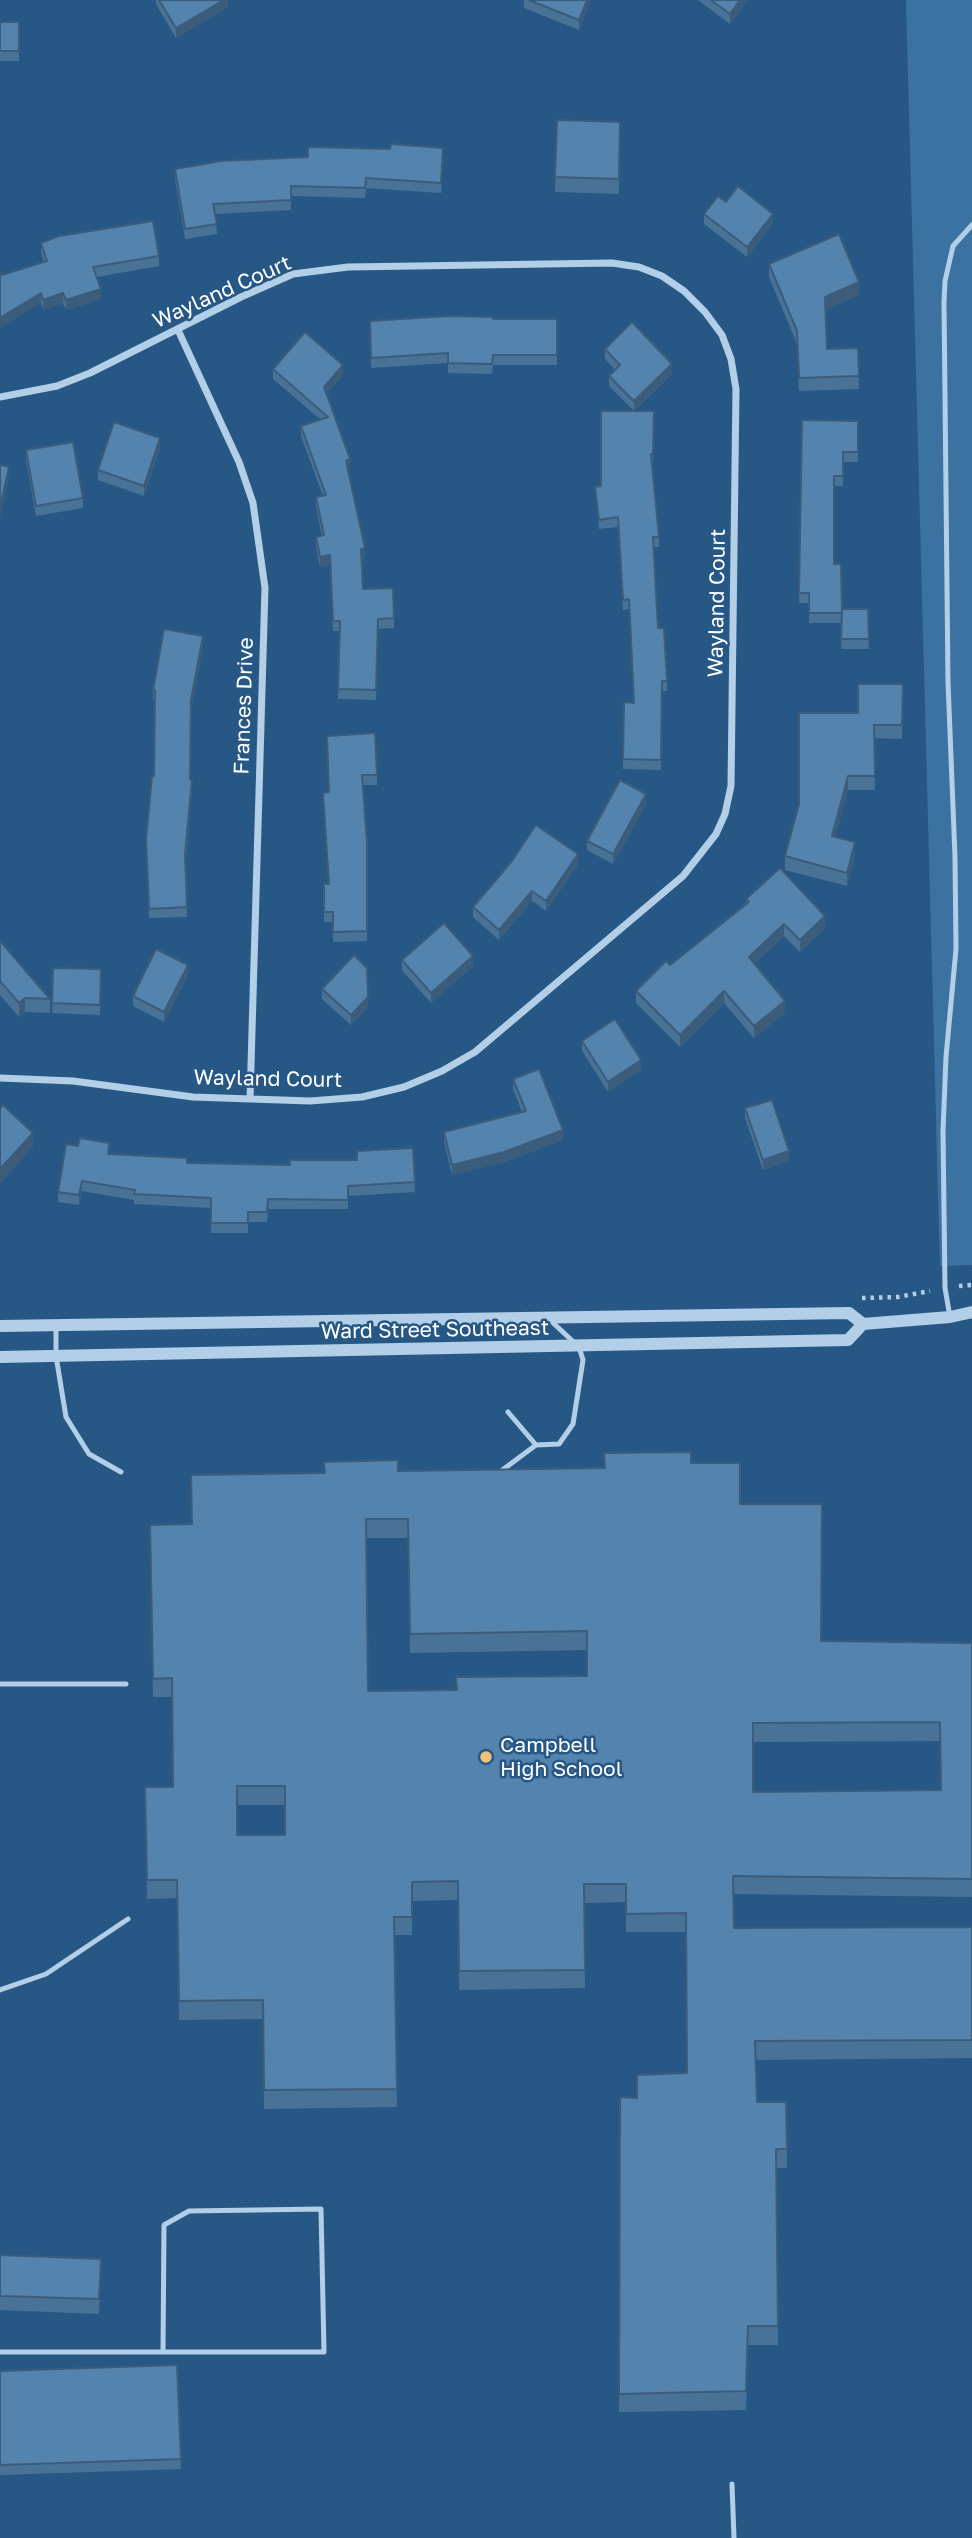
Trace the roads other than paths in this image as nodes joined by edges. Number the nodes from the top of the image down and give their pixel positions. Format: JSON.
{"nodes":[{"id":1,"x":972,"y":225,"type":"edge"},
{"id":2,"x":178,"y":330,"type":"junction"},
{"id":3,"x":0,"y":397,"type":"edge"},
{"id":4,"x":0,"y":1079,"type":"edge"},
{"id":5,"x":250,"y":1099,"type":"junction"},
{"id":6,"x":972,"y":1312,"type":"edge"},
{"id":7,"x":548,"y":1317,"type":"junction"},
{"id":8,"x":950,"y":1317,"type":"junction"},
{"id":9,"x":863,"y":1324,"type":"junction"},
{"id":10,"x":57,"y":1325,"type":"junction"},
{"id":11,"x":0,"y":1326,"type":"edge"},
{"id":12,"x":579,"y":1347,"type":"junction"},
{"id":13,"x":56,"y":1356,"type":"junction"},
{"id":14,"x":0,"y":1357,"type":"edge"},
{"id":15,"x":508,"y":1412,"type":"dead end"},
{"id":16,"x":536,"y":1445,"type":"junction"},
{"id":17,"x":501,"y":1471,"type":"edge"},
{"id":18,"x":121,"y":1472,"type":"dead end"},
{"id":19,"x":0,"y":1684,"type":"edge"},
{"id":20,"x":126,"y":1684,"type":"dead end"},
{"id":21,"x":128,"y":1919,"type":"dead end"},
{"id":22,"x":0,"y":1990,"type":"edge"},
{"id":23,"x":0,"y":2352,"type":"edge"},
{"id":24,"x":163,"y":2352,"type":"junction"},
{"id":25,"x":732,"y":2484,"type":"dead end"},
{"id":26,"x":734,"y":2538,"type":"edge"}],
"edges":[{"from":1,"to":8,"type":"lane"},
{"from":2,"to":3,"type":"street","name":"Wayland Court"},
{"from":2,"to":5,"type":"street","name":"Frances Drive"},
{"from":2,"to":5,"type":"street","name":"Wayland Court"},
{"from":4,"to":5,"type":"street","name":"Wayland Court"},
{"from":6,"to":8,"type":"street","name":"Ward Street Southeast"},
{"from":7,"to":9,"type":"street","name":"Ward Street Southeast"},
{"from":7,"to":10,"type":"street","name":"Ward Street Southeast"},
{"from":7,"to":12,"type":"lane"},
{"from":8,"to":9,"type":"street","name":"Ward Street Southeast"},
{"from":9,"to":12,"type":"street","name":"Ward Street Southeast"},
{"from":10,"to":11,"type":"street","name":"Ward Street Southeast"},
{"from":10,"to":13,"type":"lane"},
{"from":12,"to":13,"type":"street","name":"Ward Street Southeast"},
{"from":12,"to":16,"type":"lane"},
{"from":13,"to":14,"type":"street","name":"Ward Street Southeast"},
{"from":13,"to":18,"type":"lane"},
{"from":15,"to":16,"type":"lane"},
{"from":16,"to":17,"type":"lane"},
{"from":19,"to":20,"type":"lane"},
{"from":21,"to":22,"type":"lane"},
{"from":23,"to":24,"type":"lane"},
{"from":24,"to":24,"type":"lane"},
{"from":25,"to":26,"type":"lane"}]}
